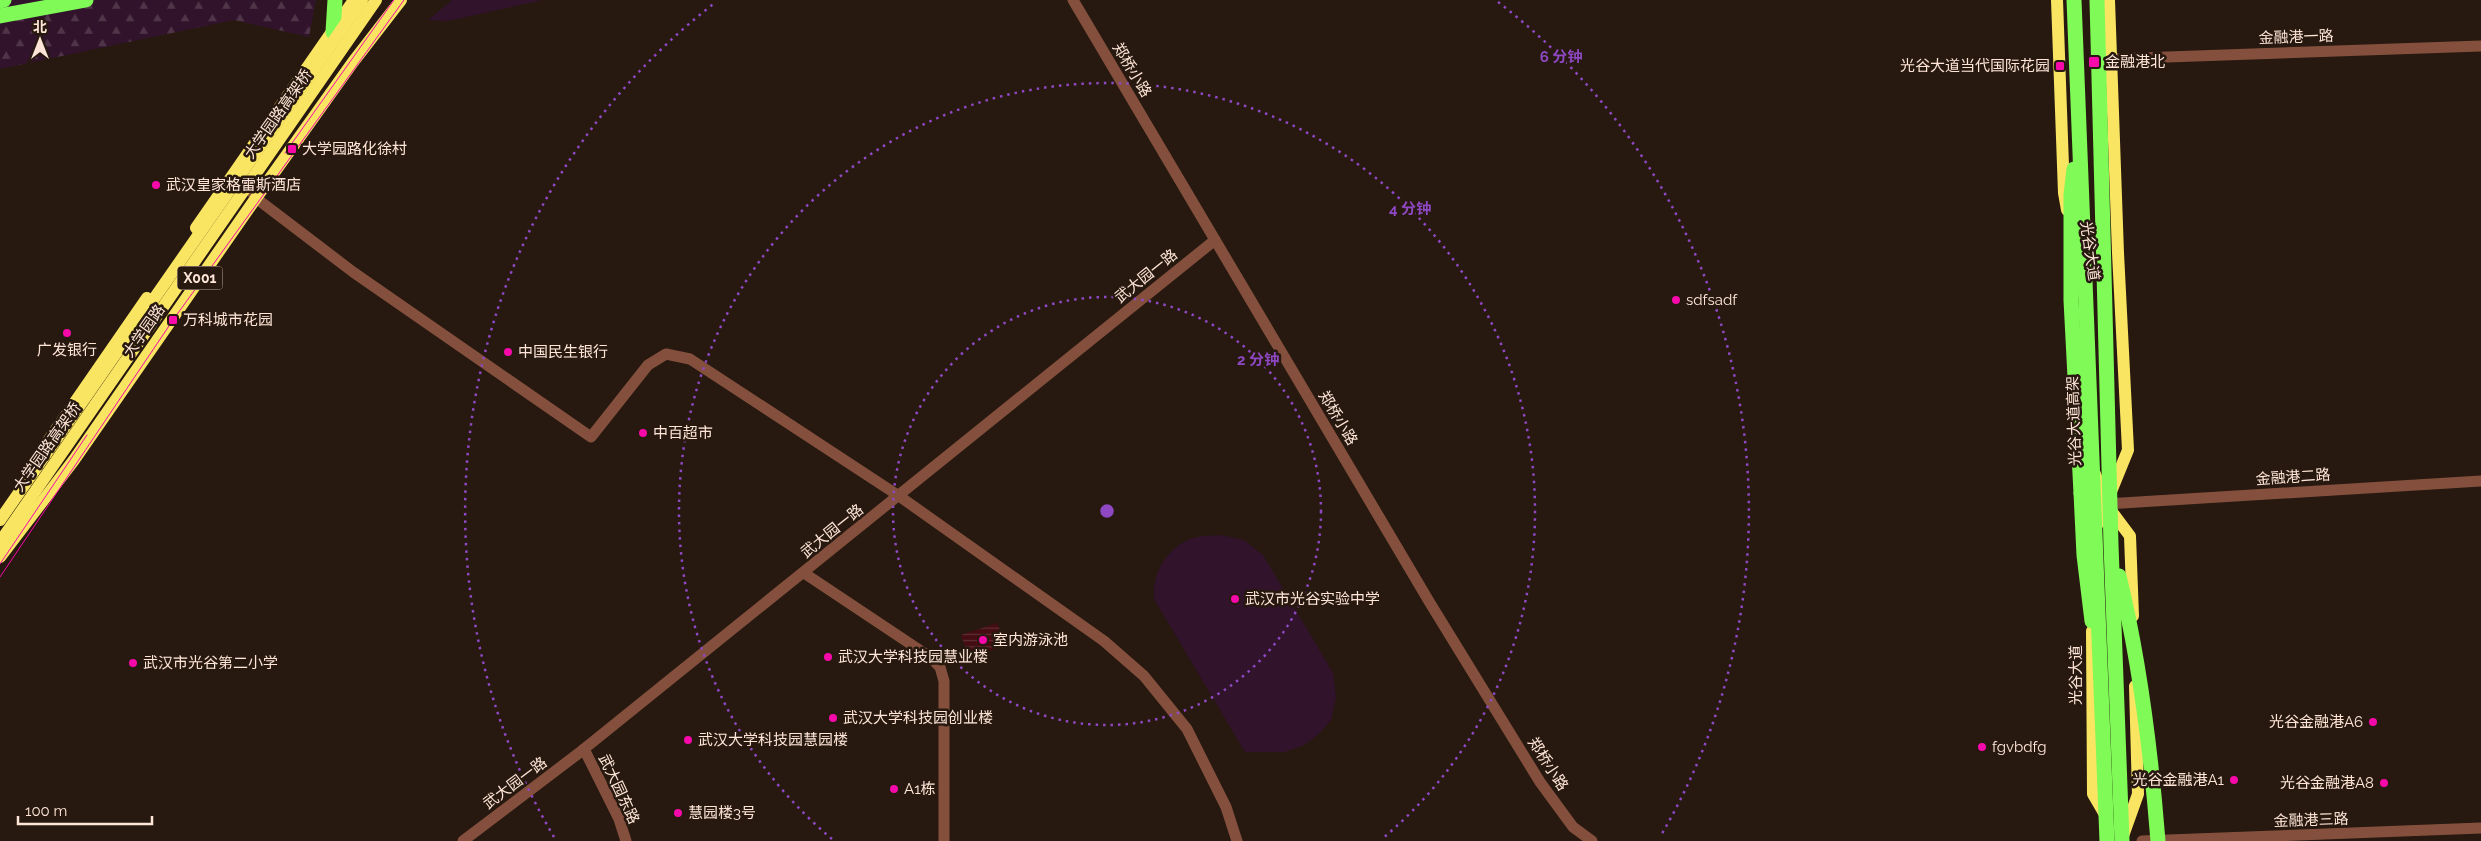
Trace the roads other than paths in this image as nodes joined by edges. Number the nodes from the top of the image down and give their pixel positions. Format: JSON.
{"nodes":[{"id":1,"x":4,"y":0,"type":"edge"},
{"id":2,"x":86,"y":0,"type":"edge"},
{"id":3,"x":335,"y":0,"type":"edge"},
{"id":4,"x":354,"y":0,"type":"edge"},
{"id":5,"x":362,"y":0,"type":"edge"},
{"id":6,"x":376,"y":0,"type":"edge"},
{"id":7,"x":401,"y":0,"type":"edge"},
{"id":8,"x":1073,"y":0,"type":"edge"},
{"id":9,"x":2057,"y":0,"type":"edge"},
{"id":10,"x":2074,"y":0,"type":"edge"},
{"id":11,"x":2097,"y":0,"type":"edge"},
{"id":12,"x":2109,"y":0,"type":"edge"},
{"id":13,"x":0,"y":1,"type":"edge"},
{"id":14,"x":0,"y":16,"type":"edge"},
{"id":15,"x":333,"y":32,"type":"junction"},
{"id":16,"x":2481,"y":46,"type":"edge"},
{"id":17,"x":2112,"y":58,"type":"junction"},
{"id":18,"x":2080,"y":120,"type":"junction"},
{"id":19,"x":236,"y":169,"type":"junction"},
{"id":20,"x":256,"y":198,"type":"junction"},
{"id":21,"x":1215,"y":240,"type":"junction"},
{"id":22,"x":2481,"y":480,"type":"edge"},
{"id":23,"x":899,"y":496,"type":"junction"},
{"id":24,"x":2106,"y":504,"type":"junction"},
{"id":25,"x":0,"y":511,"type":"edge"},
{"id":26,"x":0,"y":520,"type":"edge"},
{"id":27,"x":0,"y":542,"type":"edge"},
{"id":28,"x":2111,"y":545,"type":"junction"},
{"id":29,"x":0,"y":557,"type":"edge"},
{"id":30,"x":804,"y":573,"type":"junction"},
{"id":31,"x":2092,"y":621,"type":"junction"},
{"id":32,"x":584,"y":749,"type":"junction"},
{"id":33,"x":2481,"y":828,"type":"edge"},
{"id":34,"x":463,"y":841,"type":"edge"},
{"id":35,"x":626,"y":841,"type":"edge"},
{"id":36,"x":944,"y":841,"type":"edge"},
{"id":37,"x":1237,"y":841,"type":"edge"},
{"id":38,"x":1592,"y":841,"type":"edge"},
{"id":39,"x":2107,"y":841,"type":"edge"},
{"id":40,"x":2122,"y":841,"type":"edge"},
{"id":41,"x":2142,"y":841,"type":"edge"},
{"id":42,"x":2158,"y":841,"type":"edge"}],
"edges":[{"from":1,"to":13,"type":"highway"},
{"from":2,"to":14,"type":"highway"},
{"from":3,"to":15,"type":"highway"},
{"from":4,"to":15,"type":"main road","name":"大学园路","number":"X001"},
{"from":5,"to":26,"type":"main road","name":"大学园路","number":"X001","bridge":true},
{"from":6,"to":27,"type":"main road","name":"大学园路高架桥","bridge":true},
{"from":7,"to":20,"type":"main road","name":"大学园路","number":"X001"},
{"from":8,"to":21,"type":"street","name":"郑桥小路"},
{"from":9,"to":24,"type":"main road","name":"光谷大道"},
{"from":10,"to":18,"type":"highway","name":"光谷大道高架","bridge":true},
{"from":11,"to":28,"type":"highway","bridge":true},
{"from":12,"to":17,"type":"main road","name":"光谷大道"},
{"from":15,"to":19,"type":"main road","name":"大学园路","number":"X001"},
{"from":16,"to":17,"type":"street","name":"金融港一路"},
{"from":17,"to":24,"type":"main road","name":"光谷大道"},
{"from":18,"to":31,"type":"highway","bridge":true},
{"from":18,"to":39,"type":"highway","name":"光谷大道高架","bridge":true},
{"from":19,"to":20,"type":"street"},
{"from":19,"to":25,"type":"main road","name":"大学园路","number":"X001"},
{"from":20,"to":23,"type":"street"},
{"from":20,"to":29,"type":"main road","name":"大学园路","number":"X001"},
{"from":21,"to":23,"type":"street","name":"武大园一路"},
{"from":21,"to":38,"type":"street","name":"郑桥小路"},
{"from":22,"to":24,"type":"street","name":"金融港二路"},
{"from":23,"to":30,"type":"street","name":"武大园一路"},
{"from":23,"to":37,"type":"street"},
{"from":24,"to":31,"type":"main road","name":"光谷大道"},
{"from":24,"to":40,"type":"main road","name":"光谷大道"},
{"from":28,"to":40,"type":"highway","bridge":true},
{"from":28,"to":42,"type":"highway","bridge":true},
{"from":30,"to":32,"type":"street","name":"武大园一路"},
{"from":30,"to":36,"type":"street"},
{"from":31,"to":40,"type":"main road","name":"光谷大道"},
{"from":32,"to":34,"type":"street","name":"武大园一路"},
{"from":32,"to":35,"type":"street","name":"武大园东路"},
{"from":33,"to":41,"type":"street","name":"金融港三路"}]}
